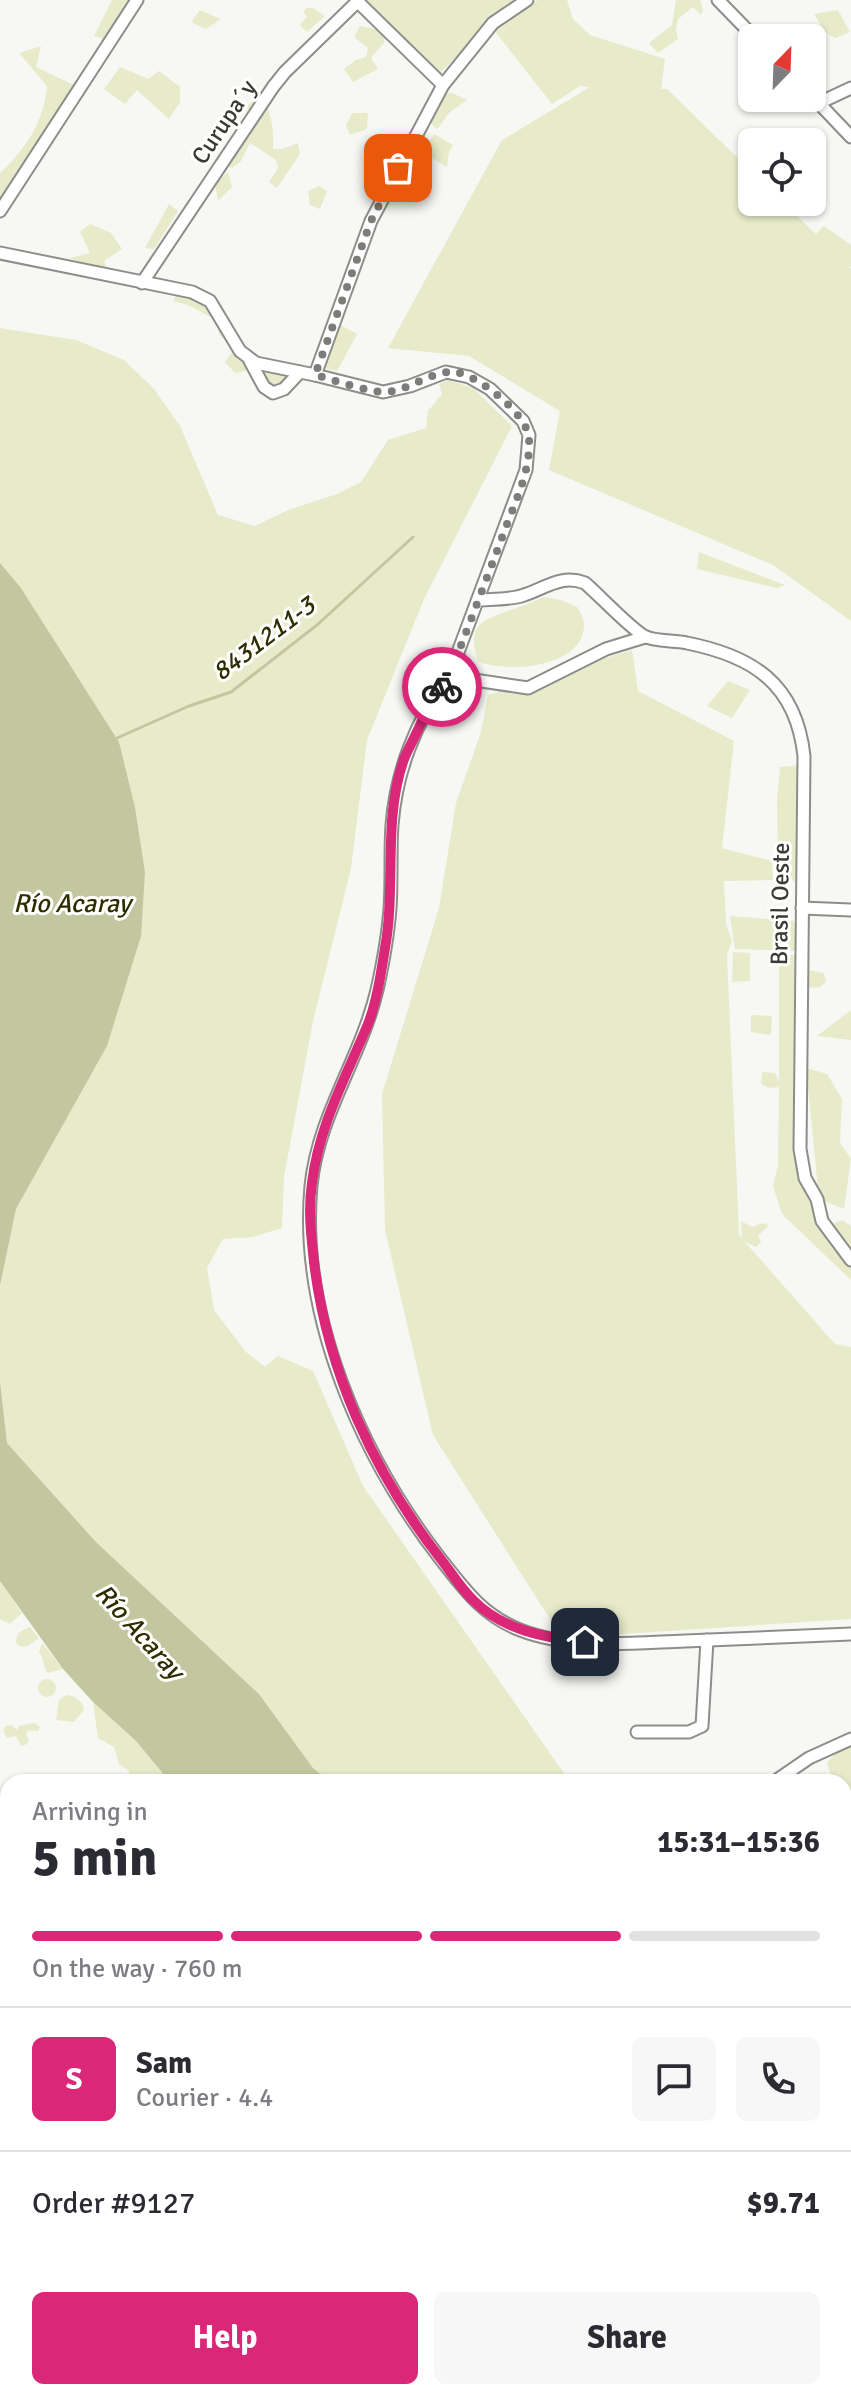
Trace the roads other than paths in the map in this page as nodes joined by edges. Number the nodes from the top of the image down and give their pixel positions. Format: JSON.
{"nodes":[{"id":1,"x":137,"y":0,"type":"edge"},
{"id":2,"x":527,"y":0,"type":"edge"},
{"id":3,"x":718,"y":0,"type":"edge"},
{"id":4,"x":358,"y":1,"type":"edge"},
{"id":5,"x":741,"y":24,"type":"edge"},
{"id":6,"x":443,"y":85,"type":"junction"},
{"id":7,"x":851,"y":88,"type":"edge"},
{"id":8,"x":826,"y":96,"type":"edge"},
{"id":9,"x":826,"y":111,"type":"edge"},
{"id":10,"x":851,"y":137,"type":"edge"},
{"id":11,"x":0,"y":211,"type":"edge"},
{"id":12,"x":0,"y":253,"type":"edge"},
{"id":13,"x":142,"y":283,"type":"junction"},
{"id":14,"x":250,"y":361,"type":"junction"},
{"id":15,"x":300,"y":372,"type":"junction"},
{"id":16,"x":315,"y":375,"type":"junction"},
{"id":17,"x":479,"y":600,"type":"junction"},
{"id":18,"x":645,"y":637,"type":"junction"},
{"id":19,"x":448,"y":679,"type":"junction"},
{"id":20,"x":802,"y":908,"type":"junction"},
{"id":21,"x":851,"y":910,"type":"edge"},
{"id":22,"x":851,"y":1260,"type":"edge"},
{"id":23,"x":851,"y":1634,"type":"edge"},
{"id":24,"x":707,"y":1640,"type":"junction"},
{"id":25,"x":637,"y":1732,"type":"dead end"},
{"id":26,"x":851,"y":1739,"type":"edge"},
{"id":27,"x":786,"y":1774,"type":"edge"}],
"edges":[{"from":1,"to":11,"type":"street"},
{"from":2,"to":6,"type":"street"},
{"from":3,"to":5,"type":"street"},
{"from":4,"to":6,"type":"street"},
{"from":4,"to":13,"type":"street","name":"Curupa´y"},
{"from":6,"to":16,"type":"street"},
{"from":7,"to":8,"type":"street"},
{"from":9,"to":10,"type":"street"},
{"from":12,"to":13,"type":"street"},
{"from":13,"to":14,"type":"street"},
{"from":14,"to":15,"type":"street"},
{"from":14,"to":15,"type":"street"},
{"from":15,"to":16,"type":"street"},
{"from":16,"to":17,"type":"street"},
{"from":17,"to":18,"type":"street"},
{"from":17,"to":19,"type":"street"},
{"from":18,"to":19,"type":"street","name":"Brasil Oeste"},
{"from":18,"to":20,"type":"street","name":"Brasil Oeste"},
{"from":19,"to":24,"type":"street"},
{"from":20,"to":21,"type":"street"},
{"from":20,"to":22,"type":"street","name":"Brasil Oeste"},
{"from":23,"to":24,"type":"street"},
{"from":24,"to":25,"type":"street"},
{"from":26,"to":27,"type":"street"}]}
